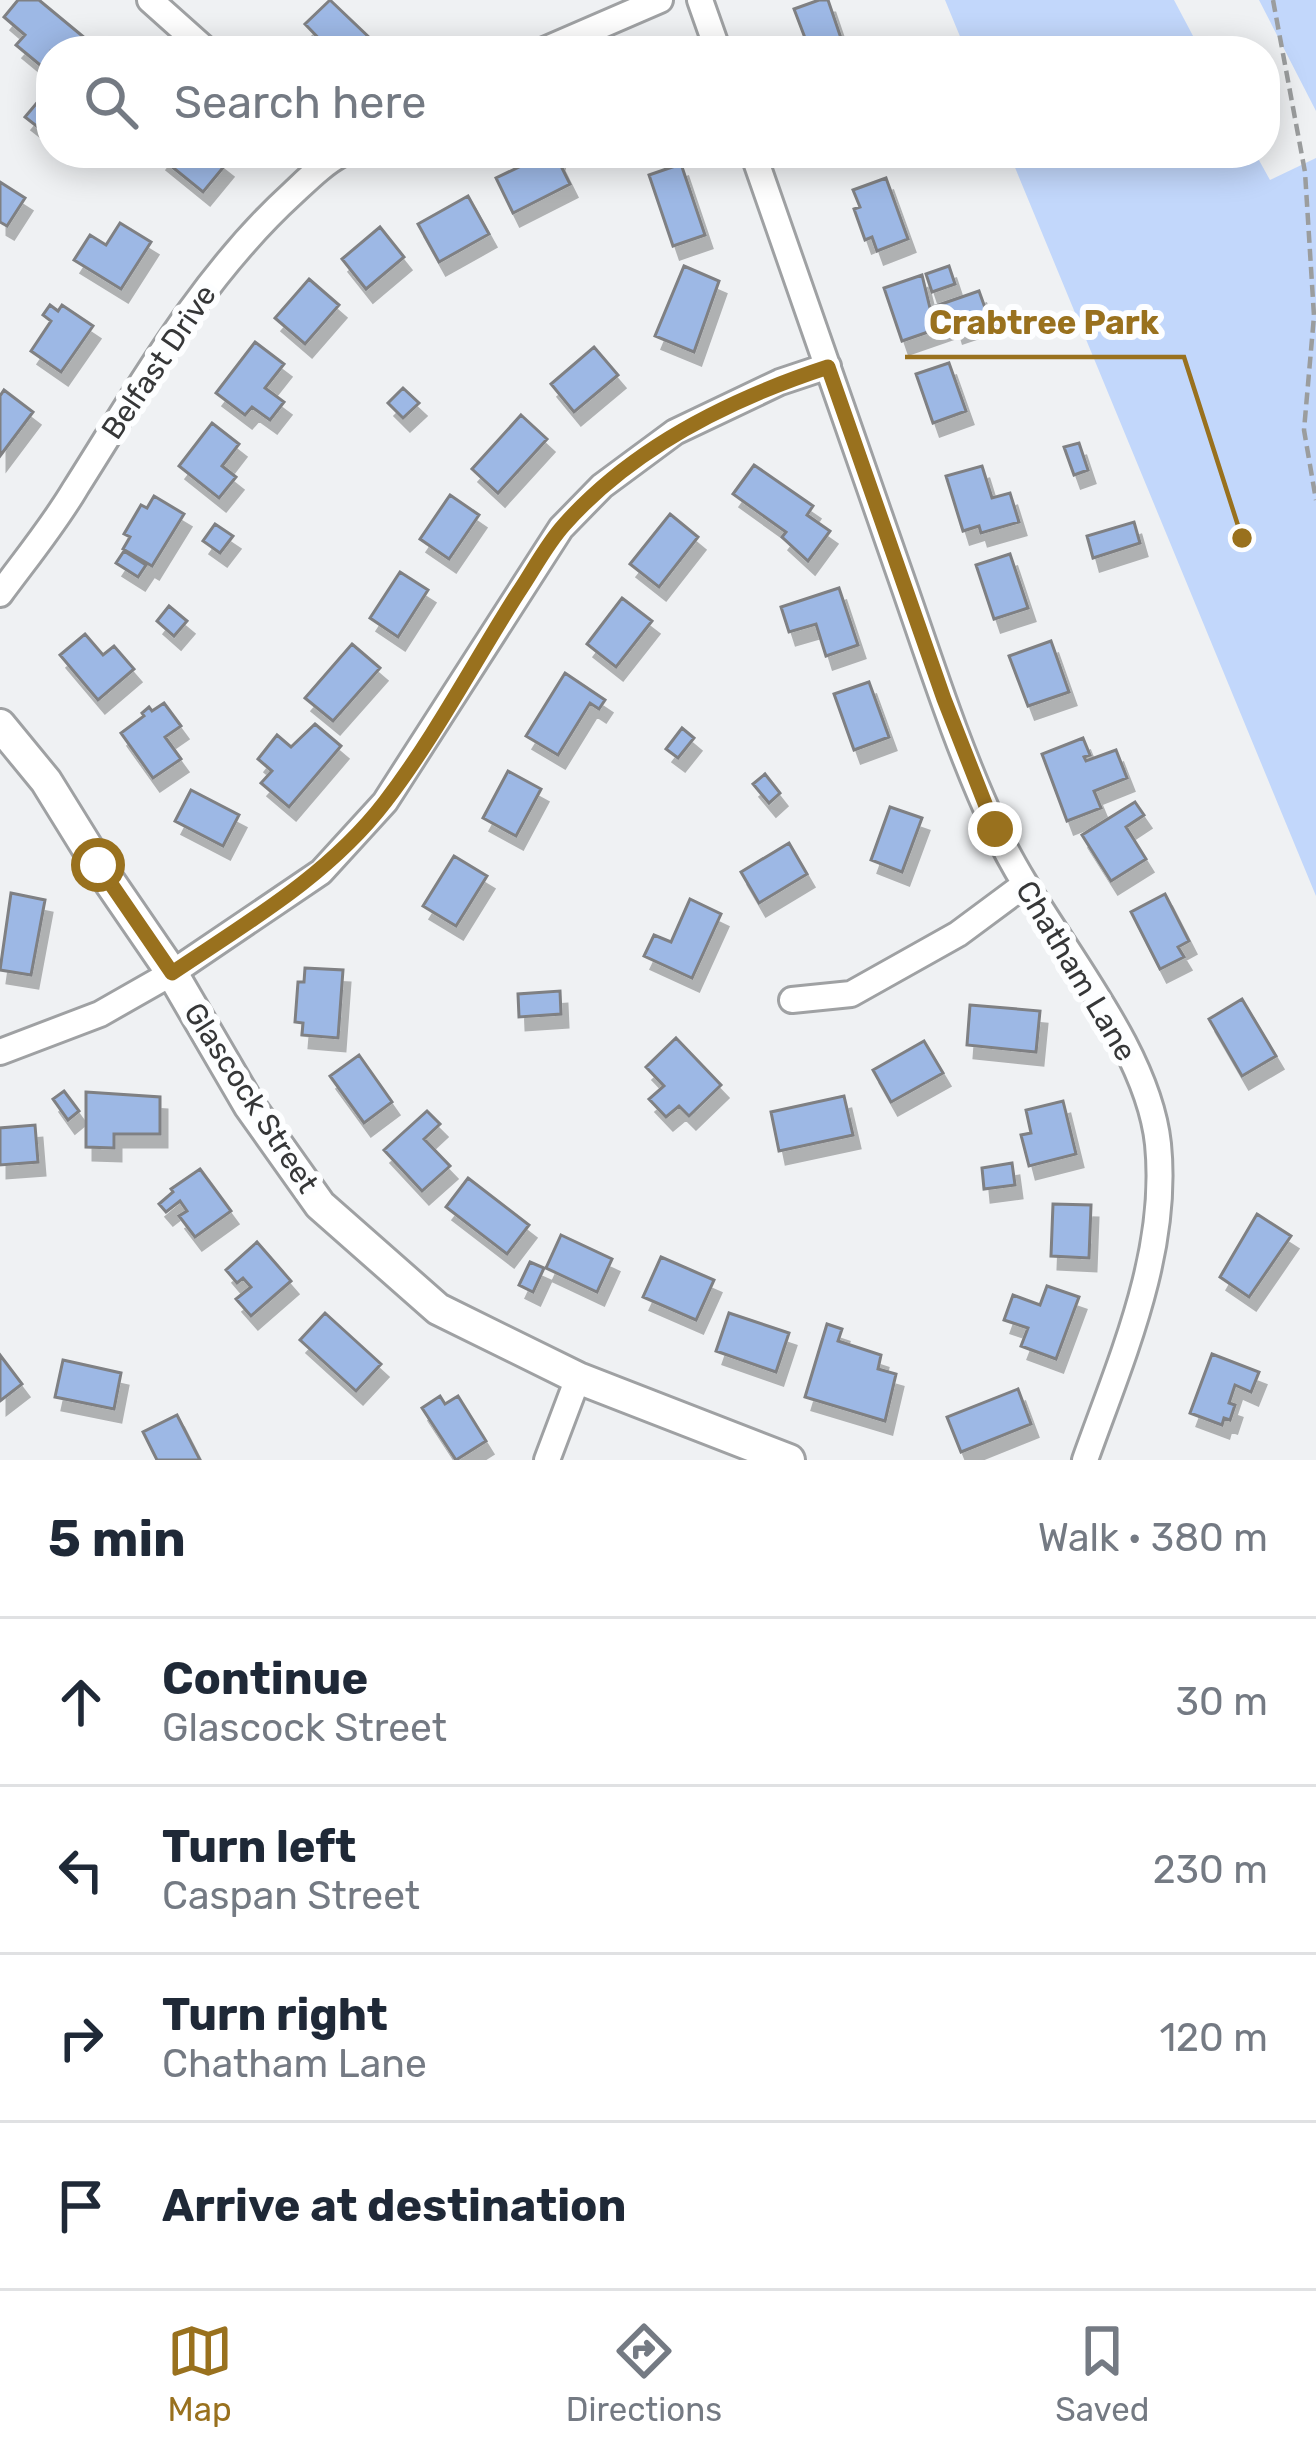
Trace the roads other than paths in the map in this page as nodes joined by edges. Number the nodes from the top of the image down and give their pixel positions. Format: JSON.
{"nodes":[{"id":1,"x":150,"y":0,"type":"edge"},
{"id":2,"x":660,"y":0,"type":"edge"},
{"id":3,"x":700,"y":0,"type":"edge"},
{"id":4,"x":190,"y":36,"type":"edge"},
{"id":5,"x":577,"y":36,"type":"edge"},
{"id":6,"x":713,"y":36,"type":"edge"},
{"id":7,"x":318,"y":168,"type":"edge"},
{"id":8,"x":758,"y":168,"type":"edge"},
{"id":9,"x":828,"y":367,"type":"junction"},
{"id":10,"x":0,"y":594,"type":"edge"},
{"id":11,"x":0,"y":725,"type":"edge"},
{"id":12,"x":1024,"y":885,"type":"junction"},
{"id":13,"x":172,"y":973,"type":"junction"},
{"id":14,"x":792,"y":1000,"type":"dead end"},
{"id":15,"x":0,"y":1052,"type":"edge"},
{"id":16,"x":578,"y":1378,"type":"junction"},
{"id":17,"x":547,"y":1460,"type":"edge"},
{"id":18,"x":789,"y":1460,"type":"edge"},
{"id":19,"x":1085,"y":1460,"type":"edge"}],
"edges":[{"from":1,"to":4,"type":"street"},
{"from":2,"to":5,"type":"street"},
{"from":3,"to":6,"type":"street"},
{"from":7,"to":10,"type":"street","name":"Belfast Drive"},
{"from":8,"to":9,"type":"street","name":"Chatham Lane"},
{"from":9,"to":12,"type":"street","name":"Chatham Lane"},
{"from":9,"to":13,"type":"street"},
{"from":11,"to":13,"type":"street","name":"Glascock Street"},
{"from":12,"to":14,"type":"street"},
{"from":12,"to":19,"type":"street","name":"Chatham Lane"},
{"from":13,"to":15,"type":"street"},
{"from":13,"to":16,"type":"street","name":"Glascock Street"},
{"from":16,"to":17,"type":"street"},
{"from":16,"to":18,"type":"street","name":"Glascock Street"}]}
